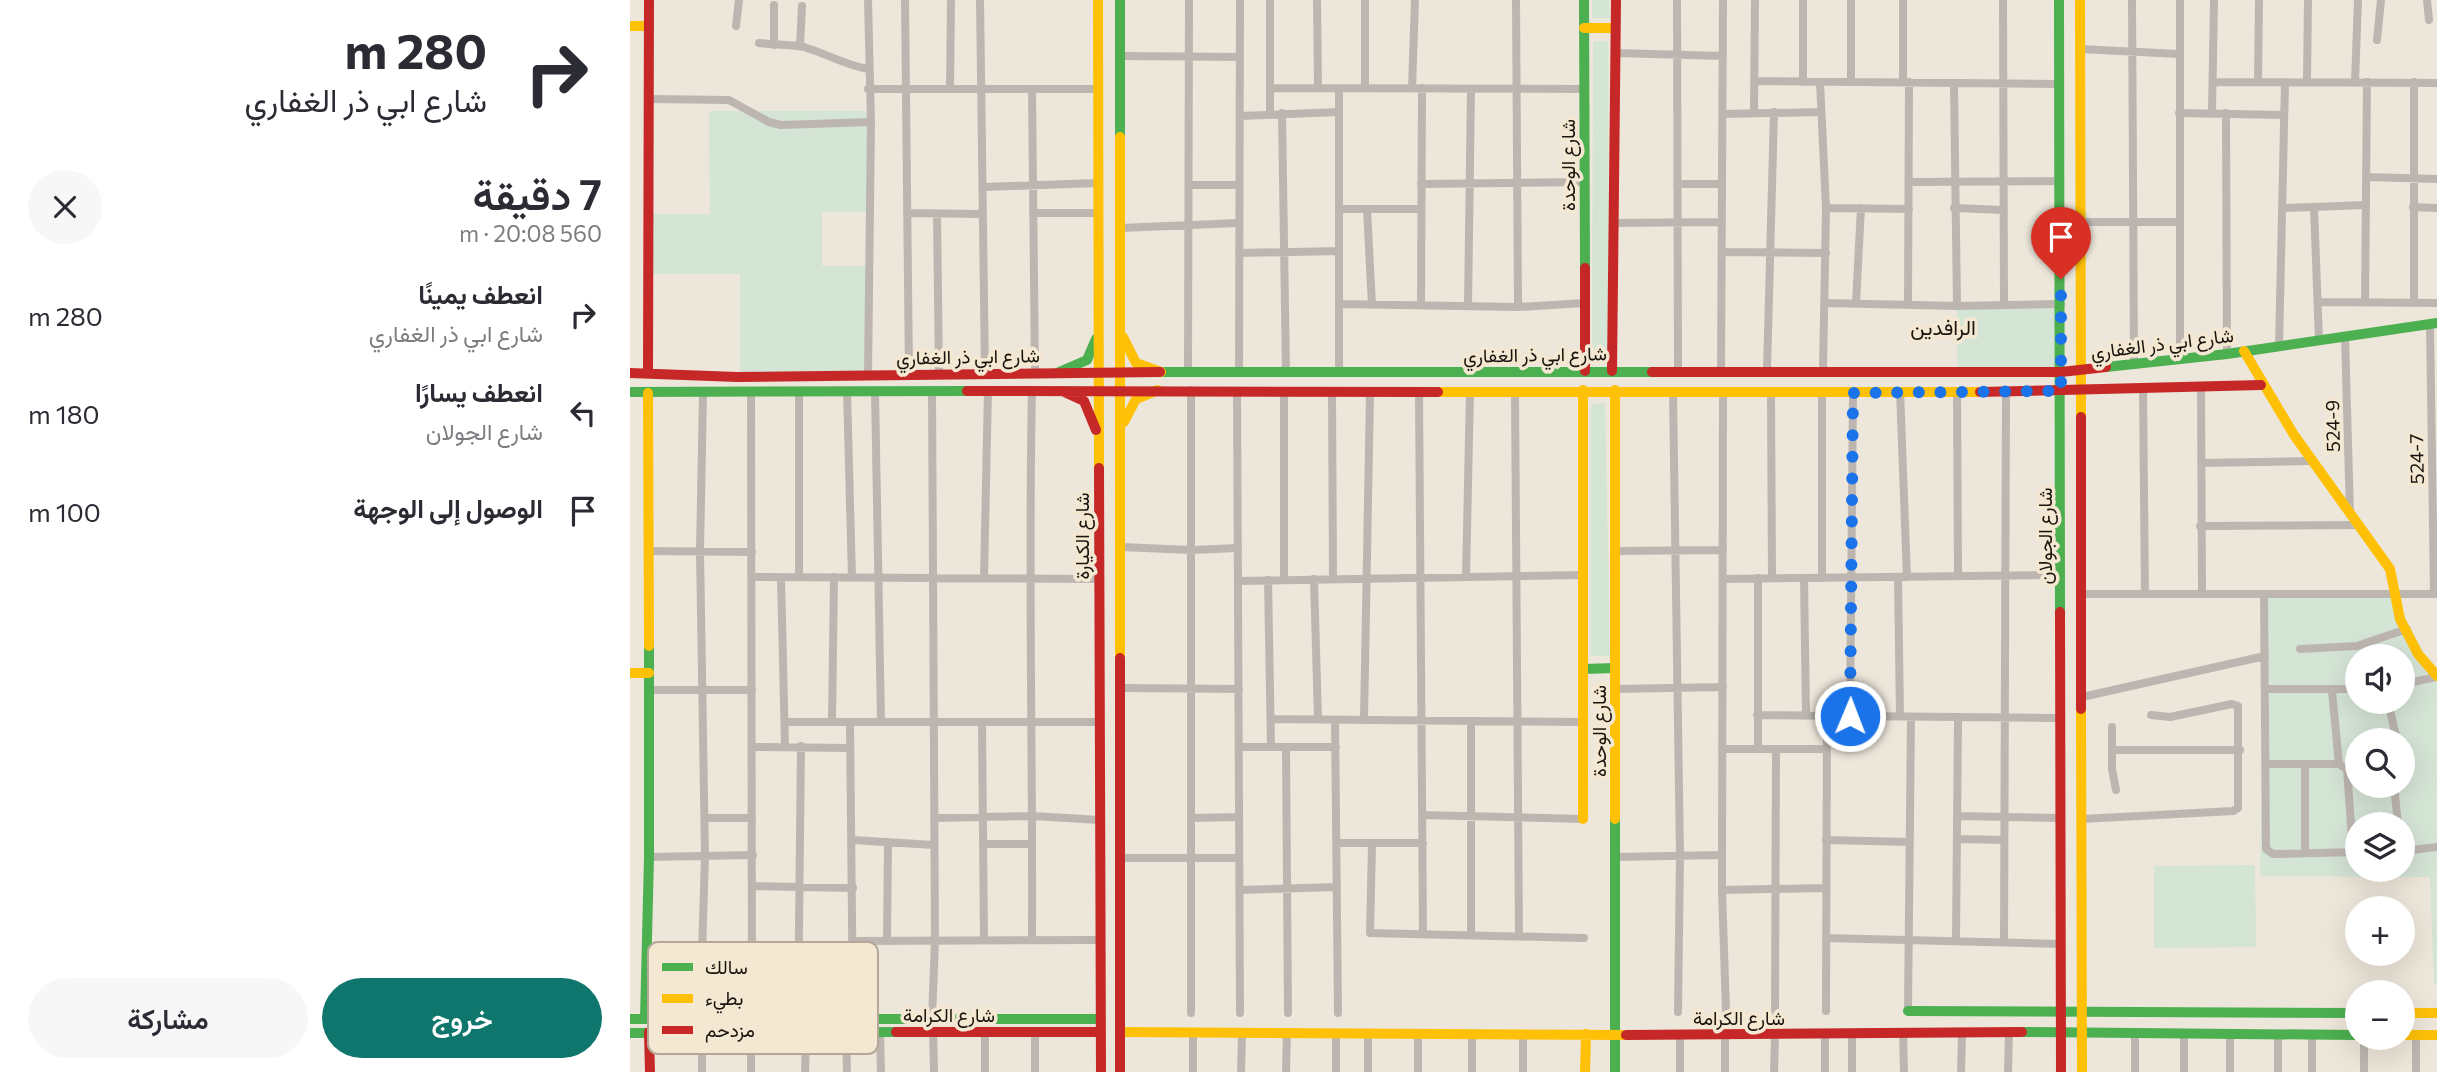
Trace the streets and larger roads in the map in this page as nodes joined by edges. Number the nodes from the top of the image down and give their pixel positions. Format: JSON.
{"nodes":[{"id":1,"x":649,"y":0,"type":"edge"},
{"id":2,"x":739,"y":0,"type":"edge"},
{"id":3,"x":868,"y":0,"type":"edge"},
{"id":4,"x":905,"y":0,"type":"edge"},
{"id":5,"x":951,"y":0,"type":"edge"},
{"id":6,"x":980,"y":0,"type":"edge"},
{"id":7,"x":1098,"y":0,"type":"edge"},
{"id":8,"x":1120,"y":0,"type":"edge"},
{"id":9,"x":1189,"y":0,"type":"edge"},
{"id":10,"x":1240,"y":0,"type":"edge"},
{"id":11,"x":1269,"y":0,"type":"edge"},
{"id":12,"x":1317,"y":0,"type":"edge"},
{"id":13,"x":1365,"y":0,"type":"edge"},
{"id":14,"x":1415,"y":0,"type":"edge"},
{"id":15,"x":1516,"y":0,"type":"edge"},
{"id":16,"x":1584,"y":0,"type":"edge"},
{"id":17,"x":1616,"y":0,"type":"edge"},
{"id":18,"x":1676,"y":0,"type":"edge"},
{"id":19,"x":1723,"y":0,"type":"edge"},
{"id":20,"x":1755,"y":0,"type":"edge"},
{"id":21,"x":1803,"y":0,"type":"edge"},
{"id":22,"x":1851,"y":0,"type":"edge"},
{"id":23,"x":1903,"y":0,"type":"edge"},
{"id":24,"x":2003,"y":0,"type":"edge"},
{"id":25,"x":2059,"y":0,"type":"edge"},
{"id":26,"x":2080,"y":0,"type":"edge"},
{"id":27,"x":2132,"y":0,"type":"edge"},
{"id":28,"x":2180,"y":0,"type":"edge"},
{"id":29,"x":2214,"y":0,"type":"edge"},
{"id":30,"x":2259,"y":0,"type":"edge"},
{"id":31,"x":2308,"y":0,"type":"edge"},
{"id":32,"x":2358,"y":0,"type":"edge"},
{"id":33,"x":2381,"y":0,"type":"edge"},
{"id":34,"x":2427,"y":0,"type":"edge"},
{"id":35,"x":774,"y":5,"type":"dead end"},
{"id":36,"x":802,"y":6,"type":"dead end"},
{"id":37,"x":2428,"y":20,"type":"dead end"},
{"id":38,"x":630,"y":26,"type":"edge"},
{"id":39,"x":649,"y":26,"type":"junction"},
{"id":40,"x":736,"y":26,"type":"dead end"},
{"id":41,"x":1584,"y":28,"type":"junction"},
{"id":42,"x":1615,"y":28,"type":"junction"},
{"id":43,"x":2377,"y":40,"type":"dead end"},
{"id":44,"x":759,"y":43,"type":"dead end"},
{"id":45,"x":774,"y":45,"type":"junction"},
{"id":46,"x":800,"y":46,"type":"junction"},
{"id":47,"x":2080,"y":49,"type":"junction"},
{"id":48,"x":2132,"y":51,"type":"junction"},
{"id":49,"x":1615,"y":53,"type":"junction"},
{"id":50,"x":2179,"y":54,"type":"junction"},
{"id":51,"x":1678,"y":55,"type":"junction"},
{"id":52,"x":1120,"y":56,"type":"junction"},
{"id":53,"x":1188,"y":56,"type":"junction"},
{"id":54,"x":1723,"y":56,"type":"junction"},
{"id":55,"x":1240,"y":57,"type":"junction"},
{"id":56,"x":868,"y":69,"type":"junction"},
{"id":57,"x":1756,"y":81,"type":"junction"},
{"id":58,"x":1802,"y":82,"type":"junction"},
{"id":59,"x":1820,"y":82,"type":"junction"},
{"id":60,"x":1851,"y":82,"type":"junction"},
{"id":61,"x":1906,"y":82,"type":"junction"},
{"id":62,"x":2214,"y":82,"type":"junction"},
{"id":63,"x":2258,"y":82,"type":"junction"},
{"id":64,"x":2285,"y":82,"type":"junction"},
{"id":65,"x":2307,"y":82,"type":"junction"},
{"id":66,"x":2355,"y":82,"type":"junction"},
{"id":67,"x":2367,"y":82,"type":"junction"},
{"id":68,"x":2414,"y":82,"type":"junction"},
{"id":69,"x":1954,"y":83,"type":"junction"},
{"id":70,"x":2002,"y":83,"type":"junction"},
{"id":71,"x":2437,"y":83,"type":"edge"},
{"id":72,"x":2060,"y":84,"type":"junction"},
{"id":73,"x":1272,"y":88,"type":"junction"},
{"id":74,"x":1318,"y":88,"type":"junction"},
{"id":75,"x":1339,"y":88,"type":"junction"},
{"id":76,"x":1365,"y":88,"type":"junction"},
{"id":77,"x":1417,"y":88,"type":"junction"},
{"id":78,"x":868,"y":89,"type":"junction"},
{"id":79,"x":906,"y":89,"type":"junction"},
{"id":80,"x":950,"y":89,"type":"junction"},
{"id":81,"x":979,"y":89,"type":"junction"},
{"id":82,"x":1032,"y":89,"type":"junction"},
{"id":83,"x":1098,"y":89,"type":"junction"},
{"id":84,"x":1471,"y":89,"type":"junction"},
{"id":85,"x":1516,"y":89,"type":"junction"},
{"id":86,"x":1584,"y":89,"type":"junction"},
{"id":87,"x":649,"y":99,"type":"junction"},
{"id":88,"x":1339,"y":112,"type":"junction"},
{"id":89,"x":1774,"y":112,"type":"junction"},
{"id":90,"x":1821,"y":112,"type":"junction"},
{"id":91,"x":1282,"y":113,"type":"junction"},
{"id":92,"x":1754,"y":113,"type":"junction"},
{"id":93,"x":2179,"y":113,"type":"junction"},
{"id":94,"x":2212,"y":113,"type":"junction"},
{"id":95,"x":2226,"y":113,"type":"junction"},
{"id":96,"x":1270,"y":114,"type":"junction"},
{"id":97,"x":1723,"y":114,"type":"junction"},
{"id":98,"x":2283,"y":115,"type":"junction"},
{"id":99,"x":1240,"y":116,"type":"junction"},
{"id":100,"x":871,"y":122,"type":"junction"},
{"id":101,"x":2366,"y":177,"type":"junction"},
{"id":102,"x":2414,"y":178,"type":"junction"},
{"id":103,"x":2437,"y":179,"type":"edge"},
{"id":104,"x":1954,"y":181,"type":"junction"},
{"id":105,"x":2003,"y":181,"type":"junction"},
{"id":106,"x":2060,"y":181,"type":"junction"},
{"id":107,"x":1585,"y":182,"type":"junction"},
{"id":108,"x":1909,"y":182,"type":"junction"},
{"id":109,"x":1098,"y":183,"type":"junction"},
{"id":110,"x":1470,"y":183,"type":"junction"},
{"id":111,"x":1422,"y":184,"type":"junction"},
{"id":112,"x":1517,"y":184,"type":"junction"},
{"id":113,"x":1677,"y":184,"type":"junction"},
{"id":114,"x":1722,"y":184,"type":"junction"},
{"id":115,"x":1033,"y":185,"type":"junction"},
{"id":116,"x":1189,"y":185,"type":"junction"},
{"id":117,"x":1239,"y":185,"type":"junction"},
{"id":118,"x":984,"y":187,"type":"junction"},
{"id":119,"x":2365,"y":205,"type":"junction"},
{"id":120,"x":2413,"y":207,"type":"junction"},
{"id":121,"x":1421,"y":208,"type":"junction"},
{"id":122,"x":1826,"y":208,"type":"junction"},
{"id":123,"x":1860,"y":208,"type":"junction"},
{"id":124,"x":1954,"y":208,"type":"junction"},
{"id":125,"x":2283,"y":208,"type":"junction"},
{"id":126,"x":2314,"y":208,"type":"junction"},
{"id":127,"x":2437,"y":208,"type":"edge"},
{"id":128,"x":1339,"y":209,"type":"junction"},
{"id":129,"x":1367,"y":209,"type":"junction"},
{"id":130,"x":1909,"y":209,"type":"junction"},
{"id":131,"x":2004,"y":210,"type":"junction"},
{"id":132,"x":907,"y":213,"type":"junction"},
{"id":133,"x":1033,"y":213,"type":"junction"},
{"id":134,"x":1098,"y":213,"type":"junction"},
{"id":135,"x":937,"y":214,"type":"junction"},
{"id":136,"x":983,"y":215,"type":"junction"},
{"id":137,"x":2133,"y":221,"type":"junction"},
{"id":138,"x":1677,"y":222,"type":"junction"},
{"id":139,"x":1722,"y":222,"type":"junction"},
{"id":140,"x":2081,"y":222,"type":"junction"},
{"id":141,"x":2179,"y":222,"type":"junction"},
{"id":142,"x":1239,"y":223,"type":"junction"},
{"id":143,"x":1614,"y":223,"type":"junction"},
{"id":144,"x":1189,"y":225,"type":"junction"},
{"id":145,"x":1121,"y":228,"type":"junction"},
{"id":146,"x":1339,"y":251,"type":"junction"},
{"id":147,"x":1722,"y":251,"type":"junction"},
{"id":148,"x":1285,"y":252,"type":"junction"},
{"id":149,"x":1772,"y":252,"type":"junction"},
{"id":150,"x":1239,"y":253,"type":"junction"},
{"id":151,"x":1826,"y":253,"type":"junction"},
{"id":152,"x":2318,"y":302,"type":"junction"},
{"id":153,"x":2365,"y":302,"type":"junction"},
{"id":154,"x":1585,"y":303,"type":"junction"},
{"id":155,"x":1825,"y":303,"type":"junction"},
{"id":156,"x":1856,"y":303,"type":"junction"},
{"id":157,"x":2414,"y":303,"type":"junction"},
{"id":158,"x":2437,"y":303,"type":"edge"},
{"id":159,"x":1339,"y":304,"type":"junction"},
{"id":160,"x":1372,"y":304,"type":"junction"},
{"id":161,"x":1908,"y":304,"type":"junction"},
{"id":162,"x":2004,"y":304,"type":"junction"},
{"id":163,"x":2061,"y":304,"type":"junction"},
{"id":164,"x":1421,"y":305,"type":"junction"},
{"id":165,"x":1468,"y":306,"type":"junction"},
{"id":166,"x":1957,"y":306,"type":"junction"},
{"id":167,"x":1518,"y":307,"type":"junction"},
{"id":168,"x":2434,"y":323,"type":"edge"},
{"id":169,"x":1098,"y":332,"type":"junction"},
{"id":170,"x":1121,"y":332,"type":"junction"},
{"id":171,"x":2346,"y":336,"type":"junction"},
{"id":172,"x":2319,"y":340,"type":"junction"},
{"id":173,"x":2279,"y":346,"type":"junction"},
{"id":174,"x":2244,"y":351,"type":"junction"},
{"id":175,"x":2227,"y":354,"type":"junction"},
{"id":176,"x":2180,"y":359,"type":"junction"},
{"id":177,"x":2134,"y":364,"type":"junction"},
{"id":178,"x":1767,"y":370,"type":"junction"},
{"id":179,"x":2081,"y":370,"type":"junction"},
{"id":180,"x":1586,"y":371,"type":"junction"},
{"id":181,"x":1612,"y":371,"type":"junction"},
{"id":182,"x":1789,"y":371,"type":"junction"},
{"id":183,"x":1823,"y":371,"type":"junction"},
{"id":184,"x":1035,"y":372,"type":"junction"},
{"id":185,"x":1059,"y":372,"type":"junction"},
{"id":186,"x":1161,"y":372,"type":"junction"},
{"id":187,"x":1188,"y":372,"type":"junction"},
{"id":188,"x":1239,"y":372,"type":"junction"},
{"id":189,"x":1721,"y":372,"type":"junction"},
{"id":190,"x":2061,"y":372,"type":"junction"},
{"id":191,"x":630,"y":373,"type":"edge"},
{"id":192,"x":648,"y":373,"type":"junction"},
{"id":193,"x":985,"y":373,"type":"junction"},
{"id":194,"x":1098,"y":373,"type":"junction"},
{"id":195,"x":1121,"y":373,"type":"junction"},
{"id":196,"x":1286,"y":373,"type":"junction"},
{"id":197,"x":1308,"y":373,"type":"junction"},
{"id":198,"x":1339,"y":373,"type":"junction"},
{"id":199,"x":1678,"y":373,"type":"junction"},
{"id":200,"x":868,"y":375,"type":"junction"},
{"id":201,"x":909,"y":375,"type":"junction"},
{"id":202,"x":939,"y":375,"type":"junction"},
{"id":203,"x":839,"y":376,"type":"junction"},
{"id":204,"x":2261,"y":385,"type":"junction"},
{"id":205,"x":2201,"y":387,"type":"junction"},
{"id":206,"x":2143,"y":389,"type":"junction"},
{"id":207,"x":988,"y":390,"type":"junction"},
{"id":208,"x":1032,"y":390,"type":"junction"},
{"id":209,"x":1121,"y":390,"type":"junction"},
{"id":210,"x":1158,"y":390,"type":"junction"},
{"id":211,"x":1191,"y":390,"type":"junction"},
{"id":212,"x":1583,"y":390,"type":"junction"},
{"id":213,"x":1615,"y":390,"type":"junction"},
{"id":214,"x":843,"y":391,"type":"junction"},
{"id":215,"x":932,"y":391,"type":"junction"},
{"id":216,"x":1062,"y":391,"type":"junction"},
{"id":217,"x":1099,"y":391,"type":"junction"},
{"id":218,"x":1237,"y":391,"type":"junction"},
{"id":219,"x":1308,"y":391,"type":"junction"},
{"id":220,"x":1332,"y":391,"type":"junction"},
{"id":221,"x":1419,"y":391,"type":"junction"},
{"id":222,"x":1723,"y":391,"type":"junction"},
{"id":223,"x":1900,"y":391,"type":"junction"},
{"id":224,"x":1956,"y":391,"type":"junction"},
{"id":225,"x":2006,"y":391,"type":"junction"},
{"id":226,"x":2061,"y":391,"type":"junction"},
{"id":227,"x":2082,"y":391,"type":"junction"},
{"id":228,"x":630,"y":392,"type":"edge"},
{"id":229,"x":799,"y":392,"type":"junction"},
{"id":230,"x":875,"y":392,"type":"junction"},
{"id":231,"x":1284,"y":392,"type":"junction"},
{"id":232,"x":1370,"y":392,"type":"junction"},
{"id":233,"x":1469,"y":392,"type":"junction"},
{"id":234,"x":1771,"y":392,"type":"junction"},
{"id":235,"x":648,"y":393,"type":"junction"},
{"id":236,"x":751,"y":393,"type":"junction"},
{"id":237,"x":1515,"y":393,"type":"junction"},
{"id":238,"x":1673,"y":393,"type":"junction"},
{"id":239,"x":1790,"y":393,"type":"junction"},
{"id":240,"x":1822,"y":393,"type":"junction"},
{"id":241,"x":1853,"y":393,"type":"junction"},
{"id":242,"x":703,"y":394,"type":"junction"},
{"id":243,"x":1121,"y":432,"type":"junction"},
{"id":244,"x":1099,"y":438,"type":"junction"},
{"id":245,"x":2312,"y":461,"type":"junction"},
{"id":246,"x":2201,"y":463,"type":"junction"},
{"id":247,"x":2350,"y":515,"type":"junction"},
{"id":248,"x":2357,"y":525,"type":"junction"},
{"id":249,"x":2200,"y":526,"type":"junction"},
{"id":250,"x":1121,"y":547,"type":"junction"},
{"id":251,"x":1238,"y":548,"type":"junction"},
{"id":252,"x":1191,"y":550,"type":"junction"},
{"id":253,"x":1723,"y":550,"type":"junction"},
{"id":254,"x":648,"y":551,"type":"junction"},
{"id":255,"x":1615,"y":551,"type":"junction"},
{"id":256,"x":1675,"y":551,"type":"junction"},
{"id":257,"x":700,"y":552,"type":"junction"},
{"id":258,"x":752,"y":552,"type":"junction"},
{"id":259,"x":1583,"y":575,"type":"junction"},
{"id":260,"x":2061,"y":575,"type":"junction"},
{"id":261,"x":1517,"y":576,"type":"junction"},
{"id":262,"x":1958,"y":576,"type":"junction"},
{"id":263,"x":2006,"y":576,"type":"junction"},
{"id":264,"x":752,"y":577,"type":"junction"},
{"id":265,"x":781,"y":577,"type":"junction"},
{"id":266,"x":799,"y":577,"type":"junction"},
{"id":267,"x":1466,"y":577,"type":"junction"},
{"id":268,"x":1853,"y":577,"type":"junction"},
{"id":269,"x":1903,"y":577,"type":"junction"},
{"id":270,"x":834,"y":578,"type":"junction"},
{"id":271,"x":852,"y":578,"type":"junction"},
{"id":272,"x":878,"y":578,"type":"junction"},
{"id":273,"x":932,"y":578,"type":"junction"},
{"id":274,"x":984,"y":578,"type":"junction"},
{"id":275,"x":1028,"y":578,"type":"junction"},
{"id":276,"x":1420,"y":578,"type":"junction"},
{"id":277,"x":1758,"y":578,"type":"junction"},
{"id":278,"x":1772,"y":578,"type":"junction"},
{"id":279,"x":1804,"y":578,"type":"junction"},
{"id":280,"x":1822,"y":578,"type":"junction"},
{"id":281,"x":1099,"y":579,"type":"junction"},
{"id":282,"x":1314,"y":579,"type":"junction"},
{"id":283,"x":1334,"y":579,"type":"junction"},
{"id":284,"x":1367,"y":579,"type":"junction"},
{"id":285,"x":1723,"y":579,"type":"junction"},
{"id":286,"x":1268,"y":580,"type":"junction"},
{"id":287,"x":1284,"y":580,"type":"junction"},
{"id":288,"x":1238,"y":581,"type":"junction"},
{"id":289,"x":2082,"y":594,"type":"junction"},
{"id":290,"x":2145,"y":594,"type":"junction"},
{"id":291,"x":2202,"y":594,"type":"junction"},
{"id":292,"x":2264,"y":594,"type":"junction"},
{"id":293,"x":2393,"y":594,"type":"junction"},
{"id":294,"x":2435,"y":594,"type":"edge"},
{"id":295,"x":2407,"y":629,"type":"junction"},
{"id":296,"x":2300,"y":649,"type":"dead end"},
{"id":297,"x":2265,"y":656,"type":"junction"},
{"id":298,"x":1615,"y":668,"type":"junction"},
{"id":299,"x":1583,"y":669,"type":"junction"},
{"id":300,"x":630,"y":673,"type":"edge"},
{"id":301,"x":649,"y":673,"type":"junction"},
{"id":302,"x":1099,"y":674,"type":"junction"},
{"id":303,"x":1122,"y":674,"type":"junction"},
{"id":304,"x":2437,"y":676,"type":"edge"},
{"id":305,"x":2415,"y":681,"type":"edge"},
{"id":306,"x":1723,"y":687,"type":"junction"},
{"id":307,"x":704,"y":688,"type":"junction"},
{"id":308,"x":1122,"y":688,"type":"junction"},
{"id":309,"x":1677,"y":688,"type":"junction"},
{"id":310,"x":1191,"y":689,"type":"junction"},
{"id":311,"x":1239,"y":689,"type":"junction"},
{"id":312,"x":1615,"y":689,"type":"junction"},
{"id":313,"x":2265,"y":689,"type":"junction"},
{"id":314,"x":649,"y":690,"type":"junction"},
{"id":315,"x":752,"y":690,"type":"junction"},
{"id":316,"x":2345,"y":690,"type":"edge"},
{"id":317,"x":2332,"y":691,"type":"junction"},
{"id":318,"x":2082,"y":697,"type":"junction"},
{"id":319,"x":1757,"y":715,"type":"junction"},
{"id":320,"x":2151,"y":715,"type":"dead end"},
{"id":321,"x":1806,"y":716,"type":"junction"},
{"id":322,"x":1827,"y":716,"type":"junction"},
{"id":323,"x":1850,"y":716,"type":"junction"},
{"id":324,"x":1900,"y":717,"type":"junction"},
{"id":325,"x":1911,"y":717,"type":"junction"},
{"id":326,"x":1958,"y":717,"type":"junction"},
{"id":327,"x":2007,"y":718,"type":"junction"},
{"id":328,"x":2061,"y":718,"type":"junction"},
{"id":329,"x":1271,"y":719,"type":"junction"},
{"id":330,"x":1318,"y":719,"type":"junction"},
{"id":331,"x":1335,"y":720,"type":"junction"},
{"id":332,"x":1364,"y":720,"type":"junction"},
{"id":333,"x":1422,"y":720,"type":"junction"},
{"id":334,"x":1471,"y":721,"type":"junction"},
{"id":335,"x":786,"y":722,"type":"junction"},
{"id":336,"x":831,"y":722,"type":"junction"},
{"id":337,"x":850,"y":722,"type":"junction"},
{"id":338,"x":881,"y":722,"type":"junction"},
{"id":339,"x":933,"y":722,"type":"junction"},
{"id":340,"x":982,"y":722,"type":"junction"},
{"id":341,"x":1032,"y":722,"type":"junction"},
{"id":342,"x":1100,"y":722,"type":"junction"},
{"id":343,"x":1518,"y":722,"type":"junction"},
{"id":344,"x":1583,"y":722,"type":"junction"},
{"id":345,"x":2112,"y":727,"type":"dead end"},
{"id":346,"x":785,"y":746,"type":"junction"},
{"id":347,"x":801,"y":746,"type":"junction"},
{"id":348,"x":752,"y":747,"type":"junction"},
{"id":349,"x":1239,"y":747,"type":"junction"},
{"id":350,"x":1271,"y":747,"type":"junction"},
{"id":351,"x":1286,"y":747,"type":"junction"},
{"id":352,"x":1335,"y":747,"type":"junction"},
{"id":353,"x":850,"y":748,"type":"junction"},
{"id":354,"x":1722,"y":749,"type":"junction"},
{"id":355,"x":1758,"y":749,"type":"junction"},
{"id":356,"x":1776,"y":749,"type":"junction"},
{"id":357,"x":1826,"y":749,"type":"junction"},
{"id":358,"x":2112,"y":750,"type":"junction"},
{"id":359,"x":2240,"y":750,"type":"junction"},
{"id":360,"x":2266,"y":764,"type":"junction"},
{"id":361,"x":2305,"y":764,"type":"junction"},
{"id":362,"x":2343,"y":767,"type":"junction"},
{"id":363,"x":2116,"y":790,"type":"dead end"},
{"id":364,"x":2349,"y":812,"type":"edge"},
{"id":365,"x":1422,"y":815,"type":"junction"},
{"id":366,"x":1032,"y":816,"type":"junction"},
{"id":367,"x":1958,"y":816,"type":"junction"},
{"id":368,"x":1239,"y":817,"type":"junction"},
{"id":369,"x":1471,"y":817,"type":"junction"},
{"id":370,"x":2006,"y":817,"type":"junction"},
{"id":371,"x":705,"y":818,"type":"junction"},
{"id":372,"x":752,"y":818,"type":"junction"},
{"id":373,"x":934,"y":818,"type":"junction"},
{"id":374,"x":983,"y":818,"type":"junction"},
{"id":375,"x":1191,"y":818,"type":"junction"},
{"id":376,"x":1518,"y":818,"type":"junction"},
{"id":377,"x":2062,"y":818,"type":"junction"},
{"id":378,"x":2082,"y":818,"type":"junction"},
{"id":379,"x":1583,"y":819,"type":"joint"},
{"id":380,"x":1100,"y":820,"type":"junction"},
{"id":381,"x":1959,"y":839,"type":"junction"},
{"id":382,"x":852,"y":840,"type":"junction"},
{"id":383,"x":1826,"y":840,"type":"junction"},
{"id":384,"x":2004,"y":840,"type":"junction"},
{"id":385,"x":888,"y":842,"type":"junction"},
{"id":386,"x":1910,"y":842,"type":"junction"},
{"id":387,"x":1337,"y":843,"type":"junction"},
{"id":388,"x":1423,"y":843,"type":"junction"},
{"id":389,"x":983,"y":844,"type":"junction"},
{"id":390,"x":1032,"y":844,"type":"junction"},
{"id":391,"x":1372,"y":844,"type":"junction"},
{"id":392,"x":934,"y":845,"type":"junction"},
{"id":393,"x":2437,"y":847,"type":"edge"},
{"id":394,"x":2415,"y":850,"type":"edge"},
{"id":395,"x":2345,"y":852,"type":"edge"},
{"id":396,"x":2305,"y":853,"type":"junction"},
{"id":397,"x":753,"y":855,"type":"junction"},
{"id":398,"x":1722,"y":855,"type":"junction"},
{"id":399,"x":705,"y":856,"type":"junction"},
{"id":400,"x":1680,"y":856,"type":"junction"},
{"id":401,"x":1615,"y":857,"type":"junction"},
{"id":402,"x":649,"y":858,"type":"junction"},
{"id":403,"x":1122,"y":858,"type":"junction"},
{"id":404,"x":1240,"y":858,"type":"junction"},
{"id":405,"x":1191,"y":859,"type":"junction"},
{"id":406,"x":753,"y":886,"type":"junction"},
{"id":407,"x":800,"y":886,"type":"junction"},
{"id":408,"x":1336,"y":887,"type":"junction"},
{"id":409,"x":853,"y":888,"type":"junction"},
{"id":410,"x":1288,"y":888,"type":"junction"},
{"id":411,"x":1774,"y":888,"type":"junction"},
{"id":412,"x":1824,"y":888,"type":"junction"},
{"id":413,"x":1240,"y":890,"type":"junction"},
{"id":414,"x":1722,"y":890,"type":"junction"},
{"id":415,"x":1423,"y":934,"type":"junction"},
{"id":416,"x":1471,"y":935,"type":"junction"},
{"id":417,"x":1519,"y":936,"type":"junction"},
{"id":418,"x":1584,"y":937,"type":"dead end"},
{"id":419,"x":1826,"y":938,"type":"junction"},
{"id":420,"x":935,"y":940,"type":"junction"},
{"id":421,"x":984,"y":940,"type":"junction"},
{"id":422,"x":1032,"y":940,"type":"junction"},
{"id":423,"x":1100,"y":940,"type":"junction"},
{"id":424,"x":1909,"y":940,"type":"junction"},
{"id":425,"x":853,"y":941,"type":"joint"},
{"id":426,"x":887,"y":941,"type":"junction"},
{"id":427,"x":1956,"y":941,"type":"junction"},
{"id":428,"x":702,"y":942,"type":"edge"},
{"id":429,"x":753,"y":942,"type":"edge"},
{"id":430,"x":799,"y":942,"type":"edge"},
{"id":431,"x":2004,"y":942,"type":"junction"},
{"id":432,"x":2062,"y":944,"type":"junction"},
{"id":433,"x":1775,"y":1011,"type":"dead end"},
{"id":434,"x":1826,"y":1011,"type":"dead end"},
{"id":435,"x":1908,"y":1011,"type":"joint"},
{"id":436,"x":1678,"y":1012,"type":"dead end"},
{"id":437,"x":1726,"y":1012,"type":"dead end"},
{"id":438,"x":2062,"y":1012,"type":"junction"},
{"id":439,"x":2082,"y":1012,"type":"junction"},
{"id":440,"x":1191,"y":1013,"type":"dead end"},
{"id":441,"x":1240,"y":1013,"type":"dead end"},
{"id":442,"x":1288,"y":1013,"type":"dead end"},
{"id":443,"x":1338,"y":1013,"type":"dead end"},
{"id":444,"x":2345,"y":1013,"type":"edge"},
{"id":445,"x":2415,"y":1013,"type":"edge"},
{"id":446,"x":2437,"y":1013,"type":"edge"},
{"id":447,"x":878,"y":1018,"type":"edge"},
{"id":448,"x":932,"y":1018,"type":"junction"},
{"id":449,"x":630,"y":1019,"type":"edge"},
{"id":450,"x":645,"y":1019,"type":"junction"},
{"id":451,"x":648,"y":1019,"type":"edge"},
{"id":452,"x":1099,"y":1019,"type":"junction"},
{"id":453,"x":985,"y":1031,"type":"junction"},
{"id":454,"x":1035,"y":1031,"type":"junction"},
{"id":455,"x":2061,"y":1031,"type":"junction"},
{"id":456,"x":648,"y":1032,"type":"edge"},
{"id":457,"x":880,"y":1032,"type":"joint"},
{"id":458,"x":933,"y":1032,"type":"junction"},
{"id":459,"x":1100,"y":1032,"type":"junction"},
{"id":460,"x":1120,"y":1032,"type":"junction"},
{"id":461,"x":1193,"y":1032,"type":"junction"},
{"id":462,"x":1242,"y":1032,"type":"junction"},
{"id":463,"x":1287,"y":1032,"type":"junction"},
{"id":464,"x":1903,"y":1032,"type":"junction"},
{"id":465,"x":1962,"y":1032,"type":"junction"},
{"id":466,"x":2009,"y":1032,"type":"junction"},
{"id":467,"x":2082,"y":1032,"type":"junction"},
{"id":468,"x":630,"y":1033,"type":"edge"},
{"id":469,"x":1336,"y":1033,"type":"junction"},
{"id":470,"x":1368,"y":1033,"type":"junction"},
{"id":471,"x":1418,"y":1033,"type":"junction"},
{"id":472,"x":2135,"y":1033,"type":"junction"},
{"id":473,"x":1472,"y":1034,"type":"junction"},
{"id":474,"x":1523,"y":1034,"type":"junction"},
{"id":475,"x":1586,"y":1034,"type":"junction"},
{"id":476,"x":1681,"y":1034,"type":"junction"},
{"id":477,"x":1726,"y":1034,"type":"junction"},
{"id":478,"x":1852,"y":1034,"type":"junction"},
{"id":479,"x":2184,"y":1034,"type":"junction"},
{"id":480,"x":2230,"y":1034,"type":"junction"},
{"id":481,"x":2278,"y":1034,"type":"junction"},
{"id":482,"x":2312,"y":1034,"type":"junction"},
{"id":483,"x":1615,"y":1035,"type":"junction"},
{"id":484,"x":1774,"y":1035,"type":"junction"},
{"id":485,"x":1825,"y":1035,"type":"junction"},
{"id":486,"x":2345,"y":1035,"type":"edge"},
{"id":487,"x":2416,"y":1035,"type":"joint"},
{"id":488,"x":2437,"y":1035,"type":"edge"},
{"id":489,"x":2364,"y":1050,"type":"edge"},
{"id":490,"x":650,"y":1054,"type":"edge"},
{"id":491,"x":702,"y":1054,"type":"edge"},
{"id":492,"x":751,"y":1054,"type":"edge"},
{"id":493,"x":805,"y":1054,"type":"edge"},
{"id":494,"x":847,"y":1054,"type":"edge"},
{"id":495,"x":650,"y":1072,"type":"edge"},
{"id":496,"x":702,"y":1072,"type":"edge"},
{"id":497,"x":751,"y":1072,"type":"edge"},
{"id":498,"x":805,"y":1072,"type":"edge"},
{"id":499,"x":847,"y":1072,"type":"edge"},
{"id":500,"x":881,"y":1072,"type":"edge"},
{"id":501,"x":934,"y":1072,"type":"edge"},
{"id":502,"x":985,"y":1072,"type":"edge"},
{"id":503,"x":1035,"y":1072,"type":"edge"},
{"id":504,"x":1101,"y":1072,"type":"edge"},
{"id":505,"x":1120,"y":1072,"type":"edge"},
{"id":506,"x":1193,"y":1072,"type":"edge"},
{"id":507,"x":1241,"y":1072,"type":"edge"},
{"id":508,"x":1286,"y":1072,"type":"edge"},
{"id":509,"x":1336,"y":1072,"type":"edge"},
{"id":510,"x":1368,"y":1072,"type":"edge"},
{"id":511,"x":1418,"y":1072,"type":"edge"},
{"id":512,"x":1472,"y":1072,"type":"edge"},
{"id":513,"x":1523,"y":1072,"type":"edge"},
{"id":514,"x":1586,"y":1072,"type":"edge"},
{"id":515,"x":1615,"y":1072,"type":"edge"},
{"id":516,"x":1680,"y":1072,"type":"edge"},
{"id":517,"x":1726,"y":1072,"type":"edge"},
{"id":518,"x":1774,"y":1072,"type":"edge"},
{"id":519,"x":1825,"y":1072,"type":"edge"},
{"id":520,"x":1852,"y":1072,"type":"edge"},
{"id":521,"x":1904,"y":1072,"type":"edge"},
{"id":522,"x":1961,"y":1072,"type":"edge"},
{"id":523,"x":2008,"y":1072,"type":"edge"},
{"id":524,"x":2061,"y":1072,"type":"edge"},
{"id":525,"x":2082,"y":1072,"type":"edge"},
{"id":526,"x":2135,"y":1072,"type":"edge"},
{"id":527,"x":2184,"y":1072,"type":"edge"},
{"id":528,"x":2230,"y":1072,"type":"edge"},
{"id":529,"x":2278,"y":1072,"type":"edge"},
{"id":530,"x":2312,"y":1072,"type":"edge"},
{"id":531,"x":2364,"y":1072,"type":"edge"},
{"id":532,"x":2416,"y":1072,"type":"edge"}],
"edges":[{"from":1,"to":39,"type":"street"},
{"from":2,"to":40,"type":"street"},
{"from":3,"to":56,"type":"street"},
{"from":4,"to":79,"type":"street"},
{"from":5,"to":80,"type":"street"},
{"from":6,"to":81,"type":"street"},
{"from":7,"to":83,"type":"street","name":"شارع الكيارة"},
{"from":8,"to":52,"type":"street","name":"شارع الكيارة"},
{"from":9,"to":53,"type":"street"},
{"from":10,"to":55,"type":"street"},
{"from":11,"to":73,"type":"street"},
{"from":12,"to":74,"type":"street"},
{"from":13,"to":76,"type":"street"},
{"from":14,"to":77,"type":"street"},
{"from":15,"to":85,"type":"street"},
{"from":16,"to":41,"type":"street","name":"شارع الوحدة"},
{"from":17,"to":42,"type":"street"},
{"from":18,"to":51,"type":"street"},
{"from":19,"to":54,"type":"street"},
{"from":20,"to":57,"type":"street"},
{"from":21,"to":58,"type":"street"},
{"from":22,"to":60,"type":"street"},
{"from":23,"to":61,"type":"street"},
{"from":24,"to":70,"type":"street"},
{"from":25,"to":72,"type":"street","name":"شارع الجولان"},
{"from":26,"to":47,"type":"street","name":"شارع الجولان"},
{"from":27,"to":48,"type":"street"},
{"from":28,"to":50,"type":"street"},
{"from":29,"to":62,"type":"street"},
{"from":30,"to":63,"type":"street"},
{"from":31,"to":65,"type":"street"},
{"from":32,"to":66,"type":"street"},
{"from":33,"to":43,"type":"street"},
{"from":34,"to":37,"type":"street"},
{"from":35,"to":45,"type":"street"},
{"from":36,"to":46,"type":"street"},
{"from":38,"to":39,"type":"street"},
{"from":39,"to":87,"type":"street"},
{"from":41,"to":42,"type":"street"},
{"from":41,"to":86,"type":"street","name":"شارع الوحدة"},
{"from":42,"to":49,"type":"street"},
{"from":44,"to":45,"type":"street"},
{"from":45,"to":46,"type":"street"},
{"from":46,"to":56,"type":"street"},
{"from":47,"to":48,"type":"street"},
{"from":47,"to":140,"type":"street","name":"شارع الجولان"},
{"from":48,"to":50,"type":"street"},
{"from":48,"to":137,"type":"street"},
{"from":49,"to":51,"type":"street"},
{"from":49,"to":143,"type":"street"},
{"from":50,"to":93,"type":"street"},
{"from":51,"to":54,"type":"street"},
{"from":51,"to":113,"type":"street"},
{"from":52,"to":53,"type":"street"},
{"from":52,"to":145,"type":"street","name":"شارع الكيارة"},
{"from":53,"to":55,"type":"street"},
{"from":53,"to":116,"type":"street"},
{"from":54,"to":97,"type":"street"},
{"from":55,"to":99,"type":"street"},
{"from":56,"to":78,"type":"street"},
{"from":57,"to":58,"type":"street"},
{"from":57,"to":92,"type":"street"},
{"from":58,"to":59,"type":"street"},
{"from":59,"to":60,"type":"street"},
{"from":59,"to":90,"type":"street"},
{"from":60,"to":61,"type":"street"},
{"from":61,"to":69,"type":"street"},
{"from":61,"to":108,"type":"street"},
{"from":62,"to":63,"type":"street"},
{"from":62,"to":94,"type":"street"},
{"from":63,"to":64,"type":"street"},
{"from":64,"to":65,"type":"street"},
{"from":64,"to":98,"type":"street"},
{"from":65,"to":66,"type":"street"},
{"from":66,"to":67,"type":"street"},
{"from":67,"to":68,"type":"street"},
{"from":67,"to":101,"type":"street"},
{"from":68,"to":71,"type":"street"},
{"from":68,"to":102,"type":"street"},
{"from":69,"to":70,"type":"street"},
{"from":69,"to":104,"type":"street"},
{"from":70,"to":72,"type":"street"},
{"from":70,"to":105,"type":"street"},
{"from":72,"to":106,"type":"street","name":"شارع الجولان"},
{"from":73,"to":74,"type":"street"},
{"from":73,"to":96,"type":"street"},
{"from":74,"to":75,"type":"street"},
{"from":75,"to":76,"type":"street"},
{"from":75,"to":88,"type":"street"},
{"from":76,"to":77,"type":"street"},
{"from":77,"to":84,"type":"street"},
{"from":77,"to":111,"type":"street"},
{"from":78,"to":79,"type":"street"},
{"from":78,"to":100,"type":"street"},
{"from":79,"to":80,"type":"street"},
{"from":79,"to":132,"type":"street"},
{"from":80,"to":81,"type":"street"},
{"from":81,"to":82,"type":"street"},
{"from":81,"to":118,"type":"street"},
{"from":82,"to":83,"type":"street"},
{"from":82,"to":115,"type":"street"},
{"from":83,"to":109,"type":"street","name":"شارع الكيارة"},
{"from":84,"to":85,"type":"street"},
{"from":84,"to":110,"type":"street"},
{"from":85,"to":86,"type":"street"},
{"from":85,"to":112,"type":"street"},
{"from":86,"to":107,"type":"street","name":"شارع الوحدة"},
{"from":87,"to":100,"type":"street"},
{"from":87,"to":192,"type":"street"},
{"from":88,"to":91,"type":"street"},
{"from":88,"to":128,"type":"street"},
{"from":89,"to":90,"type":"street"},
{"from":89,"to":92,"type":"street"},
{"from":89,"to":149,"type":"street"},
{"from":90,"to":122,"type":"street"},
{"from":91,"to":96,"type":"street"},
{"from":91,"to":148,"type":"street"},
{"from":92,"to":97,"type":"street"},
{"from":93,"to":94,"type":"street"},
{"from":93,"to":141,"type":"street"},
{"from":94,"to":95,"type":"street"},
{"from":95,"to":98,"type":"street"},
{"from":95,"to":175,"type":"street"},
{"from":96,"to":99,"type":"street"},
{"from":97,"to":114,"type":"street"},
{"from":98,"to":125,"type":"street"},
{"from":99,"to":117,"type":"street"},
{"from":100,"to":200,"type":"street"},
{"from":101,"to":102,"type":"street"},
{"from":101,"to":119,"type":"street"},
{"from":102,"to":103,"type":"street"},
{"from":102,"to":120,"type":"street"},
{"from":104,"to":105,"type":"street"},
{"from":104,"to":108,"type":"street"},
{"from":104,"to":124,"type":"street"},
{"from":105,"to":106,"type":"street"},
{"from":105,"to":131,"type":"street"},
{"from":106,"to":163,"type":"street","name":"شارع الجولان"},
{"from":107,"to":112,"type":"street"},
{"from":107,"to":154,"type":"street","name":"شارع الوحدة"},
{"from":108,"to":130,"type":"street"},
{"from":109,"to":115,"type":"street"},
{"from":109,"to":134,"type":"street","name":"شارع الكيارة"},
{"from":110,"to":111,"type":"street"},
{"from":110,"to":112,"type":"street"},
{"from":110,"to":165,"type":"street"},
{"from":111,"to":121,"type":"street"},
{"from":112,"to":167,"type":"street"},
{"from":113,"to":114,"type":"street"},
{"from":113,"to":138,"type":"street"},
{"from":114,"to":139,"type":"street"},
{"from":115,"to":118,"type":"street"},
{"from":115,"to":133,"type":"street"},
{"from":116,"to":117,"type":"street"},
{"from":116,"to":144,"type":"street"},
{"from":117,"to":142,"type":"street"},
{"from":118,"to":136,"type":"street"},
{"from":119,"to":126,"type":"street"},
{"from":119,"to":153,"type":"street"},
{"from":120,"to":127,"type":"street"},
{"from":120,"to":157,"type":"street"},
{"from":121,"to":129,"type":"street"},
{"from":121,"to":164,"type":"street"},
{"from":122,"to":123,"type":"street"},
{"from":122,"to":151,"type":"street"},
{"from":123,"to":130,"type":"street"},
{"from":123,"to":156,"type":"street"},
{"from":124,"to":131,"type":"street"},
{"from":124,"to":166,"type":"street"},
{"from":125,"to":126,"type":"street"},
{"from":125,"to":173,"type":"street"},
{"from":126,"to":152,"type":"street"},
{"from":128,"to":129,"type":"street"},
{"from":128,"to":146,"type":"street"},
{"from":129,"to":160,"type":"street"},
{"from":130,"to":161,"type":"street"},
{"from":131,"to":162,"type":"street"},
{"from":132,"to":135,"type":"street"},
{"from":132,"to":201,"type":"street"},
{"from":133,"to":134,"type":"street"},
{"from":133,"to":184,"type":"street"},
{"from":134,"to":169,"type":"street","name":"شارع الكيارة"},
{"from":135,"to":136,"type":"street"},
{"from":135,"to":202,"type":"street"},
{"from":136,"to":193,"type":"street"},
{"from":137,"to":140,"type":"street"},
{"from":137,"to":141,"type":"street"},
{"from":137,"to":177,"type":"street"},
{"from":138,"to":139,"type":"street"},
{"from":138,"to":143,"type":"street"},
{"from":138,"to":199,"type":"street"},
{"from":139,"to":147,"type":"street"},
{"from":140,"to":179,"type":"street","name":"شارع الجولان"},
{"from":141,"to":176,"type":"street"},
{"from":142,"to":144,"type":"street"},
{"from":142,"to":150,"type":"street"},
{"from":143,"to":181,"type":"street"},
{"from":144,"to":145,"type":"street"},
{"from":144,"to":187,"type":"street"},
{"from":145,"to":170,"type":"street","name":"شارع الكيارة"},
{"from":146,"to":148,"type":"street"},
{"from":146,"to":159,"type":"street"},
{"from":147,"to":149,"type":"street"},
{"from":147,"to":189,"type":"street"},
{"from":148,"to":150,"type":"street"},
{"from":148,"to":196,"type":"street"},
{"from":149,"to":151,"type":"street"},
{"from":149,"to":178,"type":"street"},
{"from":150,"to":188,"type":"street"},
{"from":151,"to":155,"type":"street"},
{"from":152,"to":153,"type":"street"},
{"from":152,"to":172,"type":"street"},
{"from":153,"to":157,"type":"street"},
{"from":154,"to":167,"type":"street"},
{"from":154,"to":180,"type":"street","name":"شارع الوحدة"},
{"from":155,"to":156,"type":"street"},
{"from":155,"to":183,"type":"street"},
{"from":156,"to":161,"type":"street"},
{"from":157,"to":158,"type":"street"},
{"from":159,"to":160,"type":"street"},
{"from":159,"to":198,"type":"street"},
{"from":160,"to":164,"type":"street"},
{"from":161,"to":166,"type":"street"},
{"from":162,"to":163,"type":"street"},
{"from":162,"to":166,"type":"street"},
{"from":163,"to":190,"type":"street","name":"شارع الجولان"},
{"from":164,"to":165,"type":"street"},
{"from":165,"to":167,"type":"street"},
{"from":168,"to":171,"type":"street","name":"شارع ابي ذر الغفاري"},
{"from":168,"to":294,"type":"street","name":"524-7"},
{"from":169,"to":185,"type":"street"},
{"from":169,"to":194,"type":"street","name":"شارع الكيارة"},
{"from":170,"to":186,"type":"street"},
{"from":170,"to":195,"type":"street","name":"شارع الكيارة"},
{"from":171,"to":172,"type":"street","name":"شارع ابي ذر الغفاري"},
{"from":171,"to":247,"type":"street","name":"524-9"},
{"from":172,"to":173,"type":"street","name":"شارع ابي ذر الغفاري"},
{"from":173,"to":174,"type":"street","name":"شارع ابي ذر الغفاري"},
{"from":174,"to":175,"type":"street","name":"شارع ابي ذر الغفاري"},
{"from":174,"to":204,"type":"street"},
{"from":175,"to":176,"type":"street","name":"شارع ابي ذر الغفاري"},
{"from":176,"to":177,"type":"street","name":"شارع ابي ذر الغفاري"},
{"from":177,"to":179,"type":"street","name":"شارع ابي ذر الغفاري"},
{"from":178,"to":182,"type":"street","name":"شارع ابي ذر الغفاري"},
{"from":178,"to":189,"type":"street","name":"شارع ابي ذر الغفاري"},
{"from":179,"to":190,"type":"street","name":"شارع ابي ذر الغفاري"},
{"from":179,"to":227,"type":"street","name":"شارع الجولان"},
{"from":180,"to":181,"type":"street","name":"شارع ابي ذر الغفاري"},
{"from":180,"to":198,"type":"street","name":"شارع ابي ذر الغفاري"},
{"from":181,"to":199,"type":"street","name":"شارع ابي ذر الغفاري"},
{"from":182,"to":183,"type":"street","name":"شارع ابي ذر الغفاري"},
{"from":182,"to":239,"type":"street"},
{"from":183,"to":190,"type":"street","name":"شارع ابي ذر الغفاري"},
{"from":184,"to":185,"type":"street","name":"شارع ابي ذر الغفاري"},
{"from":184,"to":193,"type":"street","name":"شارع ابي ذر الغفاري"},
{"from":185,"to":194,"type":"street","name":"شارع ابي ذر الغفاري"},
{"from":186,"to":187,"type":"street","name":"شارع ابي ذر الغفاري"},
{"from":186,"to":195,"type":"street","name":"شارع ابي ذر الغفاري"},
{"from":187,"to":188,"type":"street","name":"شارع ابي ذر الغفاري"},
{"from":188,"to":196,"type":"street","name":"شارع ابي ذر الغفاري"},
{"from":189,"to":199,"type":"street","name":"شارع ابي ذر الغفاري"},
{"from":190,"to":226,"type":"street","name":"شارع الجولان"},
{"from":191,"to":192,"type":"street","name":"شارع ابي ذر الغفاري"},
{"from":192,"to":203,"type":"street","name":"شارع ابي ذر الغفاري"},
{"from":193,"to":202,"type":"street","name":"شارع ابي ذر الغفاري"},
{"from":194,"to":195,"type":"street","name":"شارع ابي ذر الغفاري"},
{"from":194,"to":217,"type":"street","name":"شارع الكيارة"},
{"from":195,"to":209,"type":"street","name":"شارع الكيارة"},
{"from":196,"to":197,"type":"street","name":"شارع ابي ذر الغفاري"},
{"from":197,"to":198,"type":"street","name":"شارع ابي ذر الغفاري"},
{"from":197,"to":219,"type":"street"},
{"from":200,"to":201,"type":"street","name":"شارع ابي ذر الغفاري"},
{"from":200,"to":203,"type":"street","name":"شارع ابي ذر الغفاري"},
{"from":201,"to":202,"type":"street","name":"شارع ابي ذر الغفاري"},
{"from":203,"to":214,"type":"street"},
{"from":204,"to":205,"type":"street","name":"شارع ابي ذر الغفاري"},
{"from":204,"to":245,"type":"street"},
{"from":205,"to":206,"type":"street","name":"شارع ابي ذر الغفاري"},
{"from":205,"to":246,"type":"street"},
{"from":206,"to":227,"type":"street","name":"شارع ابي ذر الغفاري"},
{"from":206,"to":290,"type":"street"},
{"from":207,"to":208,"type":"street","name":"شارع ابي ذر الغفاري"},
{"from":207,"to":215,"type":"street","name":"شارع ابي ذر الغفاري"},
{"from":207,"to":274,"type":"street"},
{"from":208,"to":216,"type":"street","name":"شارع ابي ذر الغفاري"},
{"from":208,"to":275,"type":"street"},
{"from":209,"to":210,"type":"street","name":"شارع ابي ذر الغفاري"},
{"from":209,"to":217,"type":"street","name":"شارع ابي ذر الغفاري"},
{"from":209,"to":243,"type":"street","name":"شارع الكيارة"},
{"from":210,"to":211,"type":"street","name":"شارع ابي ذر الغفاري"},
{"from":210,"to":243,"type":"street"},
{"from":211,"to":218,"type":"street","name":"شارع ابي ذر الغفاري"},
{"from":211,"to":252,"type":"street"},
{"from":212,"to":213,"type":"street","name":"شارع ابي ذر الغفاري"},
{"from":212,"to":237,"type":"street","name":"شارع ابي ذر الغفاري"},
{"from":212,"to":259,"type":"street","name":"شارع الوحدة"},
{"from":213,"to":238,"type":"street","name":"شارع ابي ذر الغفاري"},
{"from":213,"to":255,"type":"street","name":"شارع الوحدة"},
{"from":214,"to":229,"type":"street","name":"شارع ابي ذر الغفاري"},
{"from":214,"to":230,"type":"street","name":"شارع ابي ذر الغفاري"},
{"from":214,"to":271,"type":"street"},
{"from":215,"to":230,"type":"street","name":"شارع ابي ذر الغفاري"},
{"from":215,"to":273,"type":"street"},
{"from":216,"to":217,"type":"street","name":"شارع ابي ذر الغفاري"},
{"from":216,"to":244,"type":"street"},
{"from":217,"to":244,"type":"street","name":"شارع الكيارة"},
{"from":218,"to":231,"type":"street","name":"شارع ابي ذر الغفاري"},
{"from":218,"to":251,"type":"street"},
{"from":219,"to":220,"type":"street","name":"شارع ابي ذر الغفاري"},
{"from":219,"to":231,"type":"street","name":"شارع ابي ذر الغفاري"},
{"from":220,"to":232,"type":"street","name":"شارع ابي ذر الغفاري"},
{"from":220,"to":283,"type":"street"},
{"from":221,"to":232,"type":"street","name":"شارع ابي ذر الغفاري"},
{"from":221,"to":233,"type":"street","name":"شارع ابي ذر الغفاري"},
{"from":221,"to":276,"type":"street"},
{"from":222,"to":234,"type":"street","name":"شارع ابي ذر الغفاري"},
{"from":222,"to":238,"type":"street","name":"شارع ابي ذر الغفاري"},
{"from":222,"to":253,"type":"street"},
{"from":223,"to":224,"type":"street","name":"شارع ابي ذر الغفاري"},
{"from":223,"to":241,"type":"street","name":"شارع ابي ذر الغفاري"},
{"from":223,"to":269,"type":"street"},
{"from":224,"to":225,"type":"street","name":"شارع ابي ذر الغفاري"},
{"from":224,"to":262,"type":"street"},
{"from":225,"to":226,"type":"street","name":"شارع ابي ذر الغفاري"},
{"from":225,"to":263,"type":"street"},
{"from":226,"to":227,"type":"street","name":"شارع ابي ذر الغفاري"},
{"from":226,"to":260,"type":"street","name":"شارع الجولان"},
{"from":227,"to":289,"type":"street","name":"شارع الجولان"},
{"from":228,"to":235,"type":"street","name":"شارع ابي ذر الغفاري"},
{"from":229,"to":236,"type":"street","name":"شارع ابي ذر الغفاري"},
{"from":229,"to":266,"type":"street"},
{"from":230,"to":272,"type":"street"},
{"from":231,"to":287,"type":"street"},
{"from":232,"to":284,"type":"street"},
{"from":233,"to":237,"type":"street","name":"شارع ابي ذر الغفاري"},
{"from":233,"to":267,"type":"street"},
{"from":234,"to":239,"type":"street","name":"شارع ابي ذر الغفاري"},
{"from":234,"to":278,"type":"street"},
{"from":235,"to":242,"type":"street","name":"شارع ابي ذر الغفاري"},
{"from":235,"to":254,"type":"street"},
{"from":236,"to":242,"type":"street","name":"شارع ابي ذر الغفاري"},
{"from":236,"to":258,"type":"street"},
{"from":237,"to":261,"type":"street"},
{"from":238,"to":256,"type":"street"},
{"from":239,"to":240,"type":"street","name":"شارع ابي ذر الغفاري"},
{"from":240,"to":241,"type":"street","name":"شارع ابي ذر الغفاري"},
{"from":240,"to":280,"type":"street"},
{"from":241,"to":268,"type":"street"},
{"from":242,"to":257,"type":"street"},
{"from":243,"to":250,"type":"street","name":"شارع الكيارة"},
{"from":244,"to":281,"type":"street","name":"شارع الكيارة"},
{"from":245,"to":246,"type":"street"},
{"from":245,"to":247,"type":"street"},
{"from":246,"to":249,"type":"street"},
{"from":247,"to":248,"type":"street"},
{"from":248,"to":249,"type":"street"},
{"from":248,"to":293,"type":"street"},
{"from":249,"to":291,"type":"street"},
{"from":250,"to":252,"type":"street"},
{"from":250,"to":303,"type":"street","name":"شارع الكيارة"},
{"from":251,"to":252,"type":"street"},
{"from":251,"to":288,"type":"street"},
{"from":252,"to":310,"type":"street"},
{"from":253,"to":256,"type":"street"},
{"from":253,"to":285,"type":"street"},
{"from":254,"to":257,"type":"street"},
{"from":254,"to":301,"type":"street"},
{"from":255,"to":256,"type":"street"},
{"from":255,"to":298,"type":"street","name":"شارع الوحدة"},
{"from":256,"to":309,"type":"street"},
{"from":257,"to":258,"type":"street"},
{"from":257,"to":307,"type":"street"},
{"from":258,"to":264,"type":"street"},
{"from":259,"to":261,"type":"street"},
{"from":259,"to":299,"type":"street","name":"شارع الوحدة"},
{"from":260,"to":263,"type":"street"},
{"from":260,"to":328,"type":"street","name":"شارع الجولان"},
{"from":261,"to":267,"type":"street"},
{"from":261,"to":343,"type":"street"},
{"from":262,"to":263,"type":"street"},
{"from":262,"to":269,"type":"street"},
{"from":263,"to":327,"type":"street"},
{"from":264,"to":265,"type":"street"},
{"from":264,"to":315,"type":"street"},
{"from":265,"to":266,"type":"street"},
{"from":265,"to":335,"type":"street"},
{"from":266,"to":270,"type":"street"},
{"from":267,"to":276,"type":"street"},
{"from":268,"to":269,"type":"street"},
{"from":268,"to":280,"type":"street"},
{"from":268,"to":323,"type":"street"},
{"from":269,"to":324,"type":"street"},
{"from":270,"to":271,"type":"street"},
{"from":270,"to":336,"type":"street"},
{"from":271,"to":272,"type":"street"},
{"from":272,"to":273,"type":"street"},
{"from":272,"to":338,"type":"street"},
{"from":273,"to":274,"type":"street"},
{"from":273,"to":339,"type":"street"},
{"from":274,"to":275,"type":"street"},
{"from":275,"to":281,"type":"street"},
{"from":275,"to":341,"type":"street"},
{"from":276,"to":284,"type":"street"},
{"from":276,"to":333,"type":"street"},
{"from":277,"to":278,"type":"street"},
{"from":277,"to":285,"type":"street"},
{"from":277,"to":319,"type":"street"},
{"from":278,"to":279,"type":"street"},
{"from":279,"to":280,"type":"street"},
{"from":279,"to":321,"type":"street"},
{"from":281,"to":302,"type":"street","name":"شارع الكيارة"},
{"from":282,"to":283,"type":"street"},
{"from":282,"to":287,"type":"street"},
{"from":282,"to":330,"type":"street"},
{"from":283,"to":284,"type":"street"},
{"from":284,"to":332,"type":"street"},
{"from":285,"to":306,"type":"street"},
{"from":286,"to":287,"type":"street"},
{"from":286,"to":288,"type":"street"},
{"from":286,"to":329,"type":"street"},
{"from":288,"to":311,"type":"street"},
{"from":289,"to":290,"type":"street"},
{"from":289,"to":318,"type":"street","name":"شارع الجولان"},
{"from":290,"to":291,"type":"street"},
{"from":291,"to":292,"type":"street"},
{"from":292,"to":293,"type":"street"},
{"from":292,"to":297,"type":"street"},
{"from":293,"to":294,"type":"street"},
{"from":293,"to":295,"type":"street"},
{"from":295,"to":296,"type":"street"},
{"from":295,"to":304,"type":"street"},
{"from":297,"to":313,"type":"street"},
{"from":297,"to":318,"type":"street"},
{"from":298,"to":299,"type":"street"},
{"from":298,"to":312,"type":"street","name":"شارع الوحدة"},
{"from":299,"to":344,"type":"street","name":"شارع الوحدة"},
{"from":300,"to":301,"type":"street"},
{"from":301,"to":314,"type":"street"},
{"from":302,"to":303,"type":"street"},
{"from":302,"to":342,"type":"street","name":"شارع الكيارة"},
{"from":303,"to":308,"type":"street","name":"شارع الكيارة"},
{"from":304,"to":305,"type":"street"},
{"from":306,"to":309,"type":"street"},
{"from":306,"to":354,"type":"street"},
{"from":307,"to":314,"type":"street"},
{"from":307,"to":315,"type":"street"},
{"from":307,"to":371,"type":"street"},
{"from":308,"to":310,"type":"street"},
{"from":308,"to":403,"type":"street","name":"شارع الكيارة"},
{"from":309,"to":312,"type":"street"},
{"from":309,"to":400,"type":"street"},
{"from":310,"to":311,"type":"street"},
{"from":310,"to":375,"type":"street"},
{"from":311,"to":349,"type":"street"},
{"from":312,"to":401,"type":"street","name":"شارع الوحدة"},
{"from":313,"to":317,"type":"street"},
{"from":313,"to":360,"type":"street"},
{"from":314,"to":402,"type":"street"},
{"from":315,"to":348,"type":"street"},
{"from":316,"to":317,"type":"street"},
{"from":317,"to":362,"type":"street"},
{"from":318,"to":378,"type":"street","name":"شارع الجولان"},
{"from":319,"to":321,"type":"street"},
{"from":319,"to":355,"type":"street"},
{"from":320,"to":359,"type":"street"},
{"from":321,"to":322,"type":"street"},
{"from":322,"to":323,"type":"street"},
{"from":322,"to":357,"type":"street"},
{"from":323,"to":324,"type":"street"},
{"from":324,"to":325,"type":"street"},
{"from":325,"to":326,"type":"street"},
{"from":325,"to":386,"type":"street"},
{"from":326,"to":327,"type":"street"},
{"from":326,"to":367,"type":"street"},
{"from":327,"to":328,"type":"street"},
{"from":327,"to":370,"type":"street"},
{"from":328,"to":377,"type":"street","name":"شارع الجولان"},
{"from":329,"to":330,"type":"street"},
{"from":329,"to":350,"type":"street"},
{"from":330,"to":331,"type":"street"},
{"from":331,"to":332,"type":"street"},
{"from":331,"to":352,"type":"street"},
{"from":332,"to":333,"type":"street"},
{"from":333,"to":334,"type":"street"},
{"from":333,"to":365,"type":"street"},
{"from":334,"to":343,"type":"street"},
{"from":334,"to":369,"type":"street"},
{"from":335,"to":336,"type":"street"},
{"from":335,"to":346,"type":"street"},
{"from":336,"to":337,"type":"street"},
{"from":337,"to":338,"type":"street"},
{"from":337,"to":353,"type":"street"},
{"from":338,"to":339,"type":"street"},
{"from":339,"to":340,"type":"street"},
{"from":339,"to":373,"type":"street"},
{"from":340,"to":341,"type":"street"},
{"from":340,"to":374,"type":"street"},
{"from":341,"to":342,"type":"street"},
{"from":341,"to":366,"type":"street"},
{"from":342,"to":380,"type":"street","name":"شارع الكيارة"},
{"from":343,"to":344,"type":"street"},
{"from":343,"to":376,"type":"street"},
{"from":344,"to":379,"type":"street","name":"شارع الوحدة"},
{"from":345,"to":358,"type":"street"},
{"from":346,"to":347,"type":"street"},
{"from":346,"to":348,"type":"street"},
{"from":347,"to":353,"type":"street"},
{"from":347,"to":407,"type":"street"},
{"from":348,"to":372,"type":"street"},
{"from":349,"to":350,"type":"street"},
{"from":349,"to":368,"type":"street"},
{"from":350,"to":351,"type":"street"},
{"from":351,"to":352,"type":"street"},
{"from":351,"to":410,"type":"street"},
{"from":352,"to":387,"type":"street"},
{"from":353,"to":382,"type":"street"},
{"from":354,"to":355,"type":"street"},
{"from":354,"to":398,"type":"street"},
{"from":355,"to":356,"type":"street"},
{"from":356,"to":357,"type":"street"},
{"from":356,"to":411,"type":"street"},
{"from":357,"to":383,"type":"street"},
{"from":358,"to":359,"type":"street"},
{"from":358,"to":363,"type":"street"},
{"from":359,"to":378,"type":"street"},
{"from":360,"to":361,"type":"street"},
{"from":360,"to":396,"type":"street"},
{"from":361,"to":362,"type":"street"},
{"from":361,"to":396,"type":"street"},
{"from":362,"to":364,"type":"street"},
{"from":365,"to":369,"type":"street"},
{"from":365,"to":388,"type":"street"},
{"from":366,"to":374,"type":"street"},
{"from":366,"to":380,"type":"street"},
{"from":366,"to":390,"type":"street"},
{"from":367,"to":370,"type":"street"},
{"from":367,"to":381,"type":"street"},
{"from":368,"to":375,"type":"street"},
{"from":368,"to":404,"type":"street"},
{"from":369,"to":376,"type":"street"},
{"from":369,"to":416,"type":"street"},
{"from":370,"to":377,"type":"street"},
{"from":370,"to":384,"type":"street"},
{"from":371,"to":372,"type":"street"},
{"from":371,"to":399,"type":"street"},
{"from":372,"to":397,"type":"street"},
{"from":373,"to":374,"type":"street"},
{"from":373,"to":392,"type":"street"},
{"from":374,"to":389,"type":"street"},
{"from":375,"to":405,"type":"street"},
{"from":376,"to":379,"type":"street"},
{"from":376,"to":417,"type":"street"},
{"from":377,"to":432,"type":"street","name":"شارع الجولان"},
{"from":378,"to":439,"type":"street","name":"شارع الجولان"},
{"from":380,"to":423,"type":"street","name":"شارع الكيارة"},
{"from":381,"to":384,"type":"street"},
{"from":381,"to":427,"type":"street"},
{"from":382,"to":385,"type":"street"},
{"from":382,"to":409,"type":"street"},
{"from":383,"to":386,"type":"street"},
{"from":383,"to":412,"type":"street"},
{"from":384,"to":431,"type":"street"},
{"from":385,"to":392,"type":"street"},
{"from":385,"to":426,"type":"street"},
{"from":386,"to":424,"type":"street"},
{"from":387,"to":391,"type":"street"},
{"from":387,"to":408,"type":"street"},
{"from":388,"to":391,"type":"street"},
{"from":388,"to":415,"type":"street"},
{"from":389,"to":390,"type":"street"},
{"from":389,"to":421,"type":"street"},
{"from":390,"to":422,"type":"street"},
{"from":391,"to":415,"type":"street"},
{"from":392,"to":420,"type":"street"},
{"from":393,"to":394,"type":"street"},
{"from":395,"to":396,"type":"street"},
{"from":397,"to":399,"type":"street"},
{"from":397,"to":406,"type":"street"},
{"from":398,"to":400,"type":"street"},
{"from":398,"to":414,"type":"street"},
{"from":399,"to":402,"type":"street"},
{"from":399,"to":428,"type":"street"},
{"from":400,"to":401,"type":"street"},
{"from":400,"to":436,"type":"street"},
{"from":401,"to":483,"type":"street","name":"شارع الوحدة"},
{"from":402,"to":450,"type":"street"},
{"from":403,"to":405,"type":"street"},
{"from":403,"to":460,"type":"street","name":"شارع الكيارة"},
{"from":404,"to":405,"type":"street"},
{"from":404,"to":413,"type":"street"},
{"from":405,"to":440,"type":"street"},
{"from":406,"to":407,"type":"street"},
{"from":406,"to":429,"type":"street"},
{"from":407,"to":409,"type":"street"},
{"from":407,"to":430,"type":"street"},
{"from":408,"to":410,"type":"street"},
{"from":408,"to":443,"type":"street"},
{"from":409,"to":425,"type":"street"},
{"from":410,"to":413,"type":"street"},
{"from":410,"to":442,"type":"street"},
{"from":411,"to":412,"type":"street"},
{"from":411,"to":414,"type":"street"},
{"from":411,"to":433,"type":"street"},
{"from":412,"to":419,"type":"street"},
{"from":413,"to":441,"type":"street"},
{"from":414,"to":437,"type":"street"},
{"from":415,"to":416,"type":"street"},
{"from":416,"to":417,"type":"street"},
{"from":417,"to":418,"type":"street"},
{"from":419,"to":424,"type":"street"},
{"from":419,"to":434,"type":"street"},
{"from":420,"to":421,"type":"street"},
{"from":420,"to":426,"type":"street"},
{"from":420,"to":448,"type":"street"},
{"from":421,"to":422,"type":"street"},
{"from":422,"to":423,"type":"street"},
{"from":423,"to":452,"type":"street","name":"شارع الكيارة"},
{"from":424,"to":427,"type":"street"},
{"from":424,"to":435,"type":"street"},
{"from":425,"to":426,"type":"street"},
{"from":427,"to":431,"type":"street"},
{"from":431,"to":432,"type":"street"},
{"from":432,"to":438,"type":"street","name":"شارع الجولان"},
{"from":435,"to":438,"type":"street"},
{"from":438,"to":439,"type":"street"},
{"from":438,"to":455,"type":"street","name":"شارع الجولان"},
{"from":439,"to":444,"type":"street"},
{"from":439,"to":467,"type":"street","name":"شارع الجولان"},
{"from":445,"to":446,"type":"street"},
{"from":447,"to":448,"type":"street","name":"شارع الكرامة"},
{"from":448,"to":452,"type":"street","name":"شارع الكرامة"},
{"from":449,"to":450,"type":"street","name":"شارع الكرامة"},
{"from":450,"to":451,"type":"street","name":"شارع الكرامة"},
{"from":452,"to":459,"type":"street","name":"شارع الكيارة"},
{"from":453,"to":454,"type":"street","name":"شارع الكرامة"},
{"from":453,"to":458,"type":"street","name":"شارع الكرامة"},
{"from":453,"to":502,"type":"street"},
{"from":454,"to":459,"type":"street","name":"شارع الكرامة"},
{"from":454,"to":503,"type":"street"},
{"from":455,"to":466,"type":"street","name":"شارع الكرامة"},
{"from":455,"to":467,"type":"street","name":"شارع الكرامة"},
{"from":455,"to":524,"type":"street","name":"شارع الجولان"},
{"from":456,"to":468,"type":"street","name":"شارع الكرامة"},
{"from":457,"to":458,"type":"street","name":"شارع الكرامة"},
{"from":457,"to":500,"type":"street"},
{"from":458,"to":501,"type":"street"},
{"from":459,"to":504,"type":"street","name":"شارع الكيارة"},
{"from":460,"to":461,"type":"street","name":"شارع الكرامة"},
{"from":460,"to":505,"type":"street","name":"شارع الكيارة"},
{"from":461,"to":462,"type":"street","name":"شارع الكرامة"},
{"from":461,"to":506,"type":"street"},
{"from":462,"to":463,"type":"street","name":"شارع الكرامة"},
{"from":462,"to":507,"type":"street"},
{"from":463,"to":469,"type":"street","name":"شارع الكرامة"},
{"from":463,"to":508,"type":"street"},
{"from":464,"to":465,"type":"street","name":"شارع الكرامة"},
{"from":464,"to":478,"type":"street","name":"شارع الكرامة"},
{"from":464,"to":521,"type":"street"},
{"from":465,"to":466,"type":"street","name":"شارع الكرامة"},
{"from":465,"to":522,"type":"street"},
{"from":466,"to":523,"type":"street"},
{"from":467,"to":472,"type":"street","name":"شارع الكرامة"},
{"from":467,"to":525,"type":"street","name":"شارع الجولان"},
{"from":469,"to":470,"type":"street","name":"شارع الكرامة"},
{"from":469,"to":509,"type":"street"},
{"from":470,"to":471,"type":"street","name":"شارع الكرامة"},
{"from":470,"to":510,"type":"street"},
{"from":471,"to":473,"type":"street","name":"شارع الكرامة"},
{"from":471,"to":511,"type":"street"},
{"from":472,"to":479,"type":"street","name":"شارع الكرامة"},
{"from":472,"to":526,"type":"street"},
{"from":473,"to":474,"type":"street","name":"شارع الكرامة"},
{"from":473,"to":512,"type":"street"},
{"from":474,"to":475,"type":"street","name":"شارع الكرامة"},
{"from":474,"to":513,"type":"street"},
{"from":475,"to":483,"type":"street","name":"شارع الكرامة"},
{"from":475,"to":514,"type":"street"},
{"from":476,"to":477,"type":"street","name":"شارع الكرامة"},
{"from":476,"to":483,"type":"street","name":"شارع الكرامة"},
{"from":476,"to":516,"type":"street"},
{"from":477,"to":484,"type":"street","name":"شارع الكرامة"},
{"from":477,"to":517,"type":"street"},
{"from":478,"to":485,"type":"street","name":"شارع الكرامة"},
{"from":478,"to":520,"type":"street"},
{"from":479,"to":480,"type":"street","name":"شارع الكرامة"},
{"from":479,"to":527,"type":"street"},
{"from":480,"to":481,"type":"street","name":"شارع الكرامة"},
{"from":480,"to":528,"type":"street"},
{"from":481,"to":482,"type":"street","name":"شارع الكرامة"},
{"from":481,"to":529,"type":"street"},
{"from":482,"to":486,"type":"street","name":"شارع الكرامة"},
{"from":482,"to":530,"type":"street"},
{"from":483,"to":515,"type":"street","name":"شارع الوحدة"},
{"from":484,"to":485,"type":"street","name":"شارع الكرامة"},
{"from":484,"to":518,"type":"street"},
{"from":485,"to":519,"type":"street"},
{"from":487,"to":488,"type":"street"},
{"from":487,"to":532,"type":"street"},
{"from":489,"to":531,"type":"street"},
{"from":490,"to":495,"type":"street"},
{"from":491,"to":496,"type":"street"},
{"from":492,"to":497,"type":"street"},
{"from":493,"to":498,"type":"street"},
{"from":494,"to":499,"type":"street"}]}
